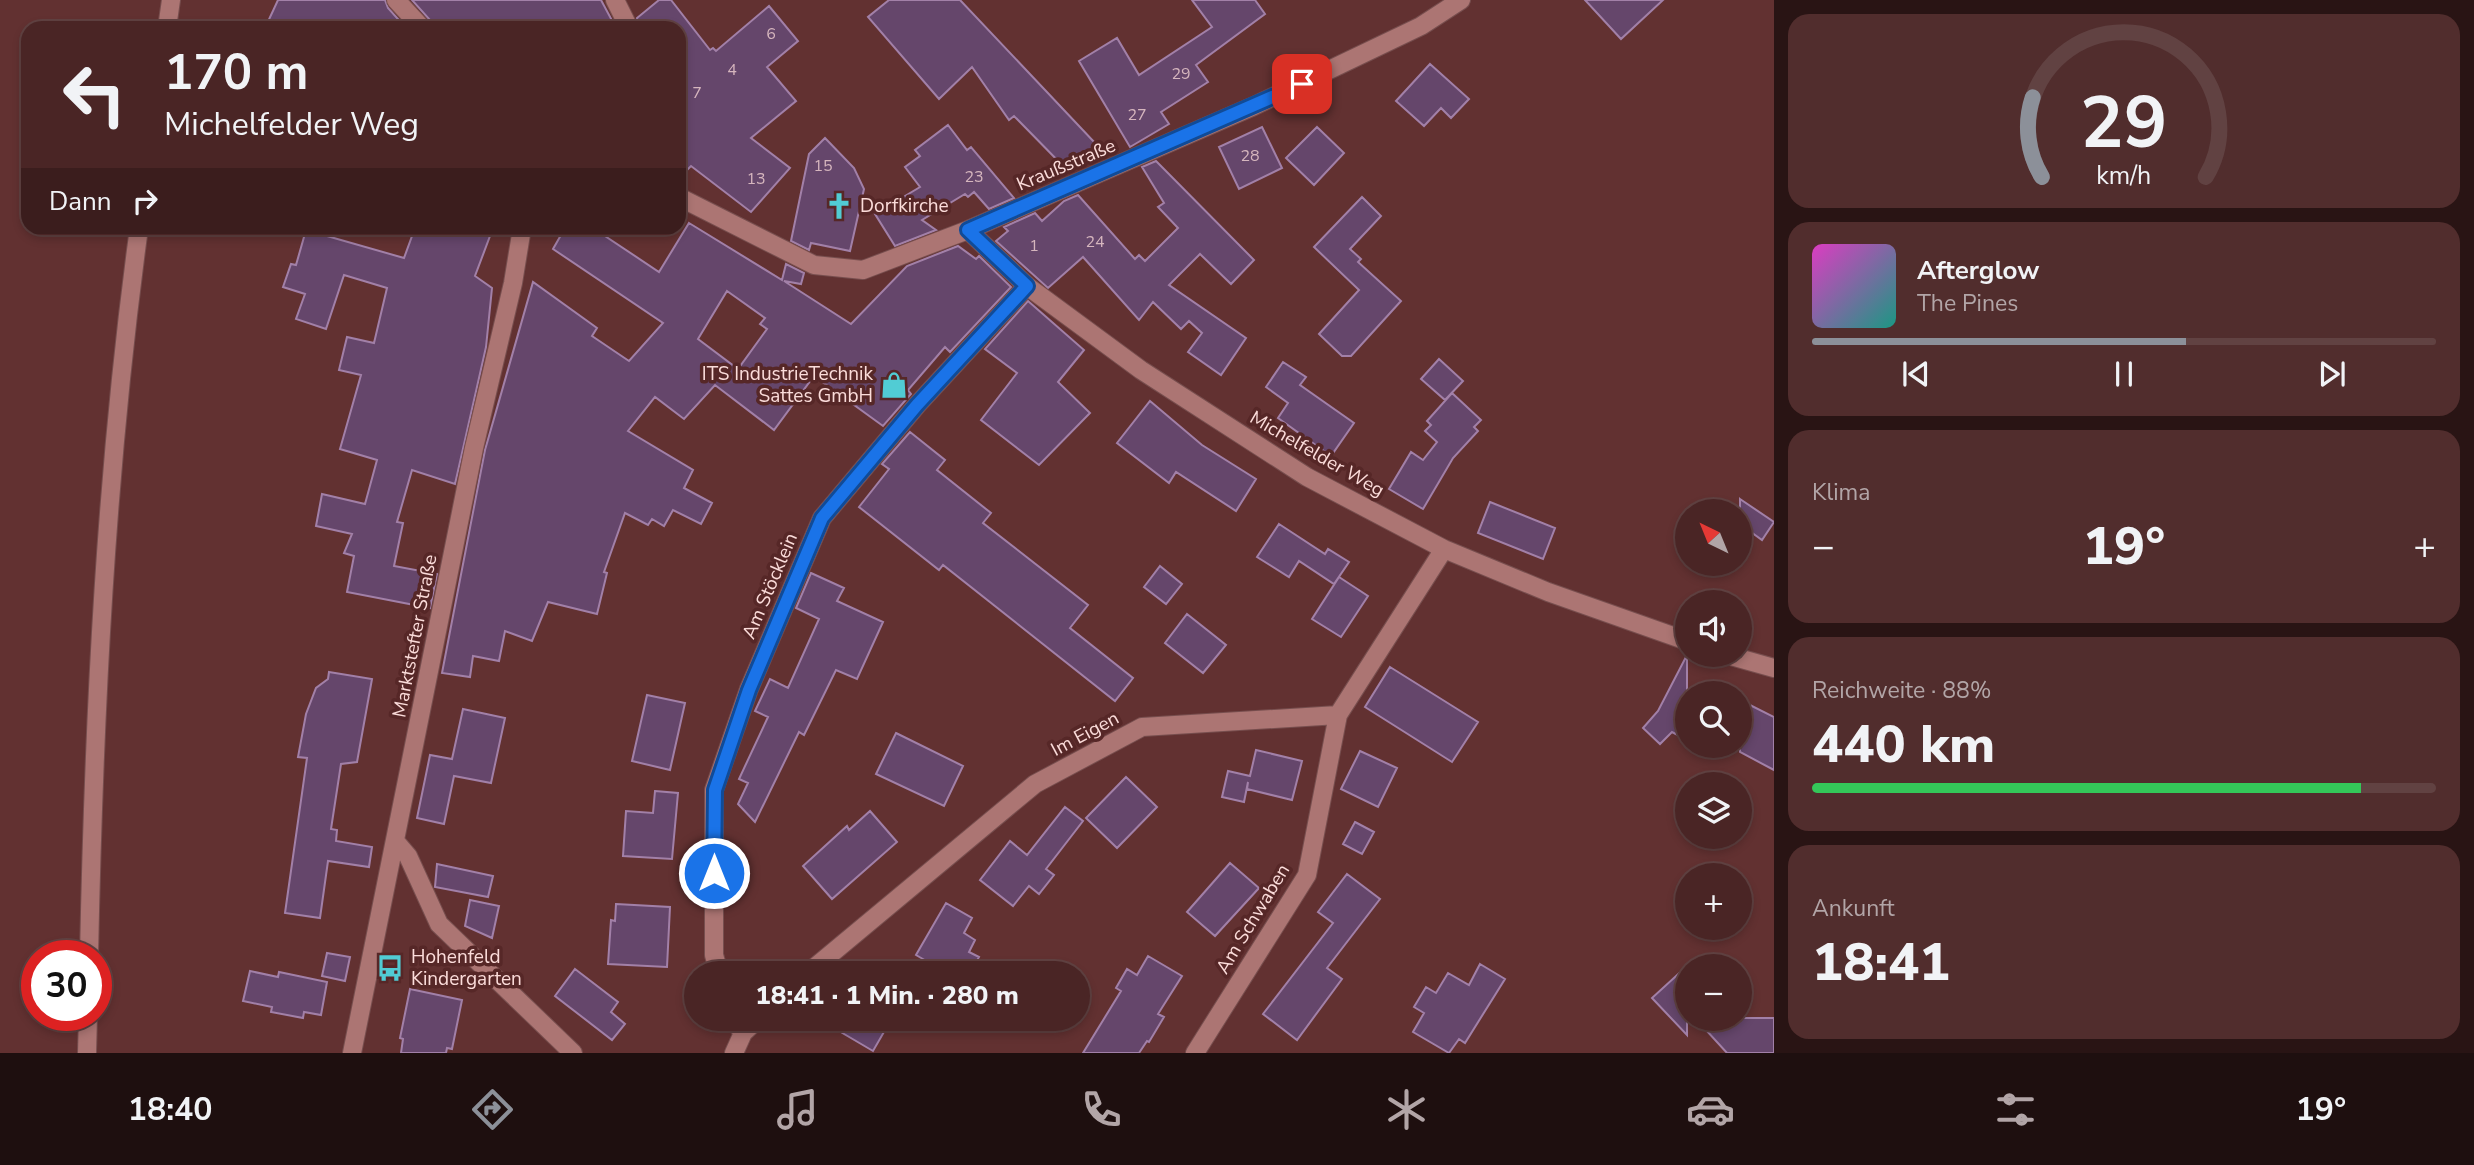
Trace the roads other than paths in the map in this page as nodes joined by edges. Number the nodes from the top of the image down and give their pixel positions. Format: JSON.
{"nodes":[{"id":1,"x":171,"y":0,"type":"edge"},
{"id":2,"x":396,"y":0,"type":"edge"},
{"id":3,"x":615,"y":0,"type":"edge"},
{"id":4,"x":1461,"y":0,"type":"edge"},
{"id":5,"x":168,"y":21,"type":"edge"},
{"id":6,"x":416,"y":21,"type":"edge"},
{"id":7,"x":626,"y":21,"type":"edge"},
{"id":8,"x":686,"y":201,"type":"edge"},
{"id":9,"x":968,"y":230,"type":"junction"},
{"id":10,"x":138,"y":235,"type":"edge"},
{"id":11,"x":521,"y":235,"type":"edge"},
{"id":12,"x":1027,"y":286,"type":"junction"},
{"id":13,"x":1444,"y":549,"type":"junction"},
{"id":14,"x":1675,"y":637,"type":"edge"},
{"id":15,"x":1752,"y":662,"type":"edge"},
{"id":16,"x":1774,"y":668,"type":"edge"},
{"id":17,"x":1338,"y":715,"type":"junction"},
{"id":18,"x":396,"y":842,"type":"junction"},
{"id":19,"x":89,"y":940,"type":"edge"},
{"id":20,"x":716,"y":961,"type":"edge"},
{"id":21,"x":822,"y":961,"type":"edge"},
{"id":22,"x":88,"y":1031,"type":"edge"},
{"id":23,"x":737,"y":1031,"type":"edge"},
{"id":24,"x":87,"y":1053,"type":"edge"},
{"id":25,"x":352,"y":1053,"type":"edge"},
{"id":26,"x":573,"y":1053,"type":"edge"},
{"id":27,"x":734,"y":1053,"type":"edge"},
{"id":28,"x":1195,"y":1053,"type":"edge"}],
"edges":[{"from":1,"to":5,"type":"street"},
{"from":2,"to":6,"type":"street"},
{"from":3,"to":7,"type":"street"},
{"from":4,"to":9,"type":"street","name":"Kraußstraße"},
{"from":8,"to":9,"type":"street","name":"Kraußstraße"},
{"from":9,"to":12,"type":"street","name":"Michelfelder Weg"},
{"from":10,"to":19,"type":"street"},
{"from":11,"to":18,"type":"street","name":"Marktstefter Straße"},
{"from":12,"to":13,"type":"street","name":"Michelfelder Weg"},
{"from":12,"to":20,"type":"street","name":"Am Stöcklein"},
{"from":13,"to":14,"type":"street","name":"Michelfelder Weg"},
{"from":13,"to":17,"type":"street"},
{"from":15,"to":16,"type":"street"},
{"from":17,"to":21,"type":"street","name":"Im Eigen"},
{"from":17,"to":28,"type":"street","name":"Am Schwaben"},
{"from":18,"to":25,"type":"street","name":"Marktstefter Straße"},
{"from":18,"to":26,"type":"street"},
{"from":22,"to":24,"type":"street"},
{"from":23,"to":27,"type":"street"}]}
